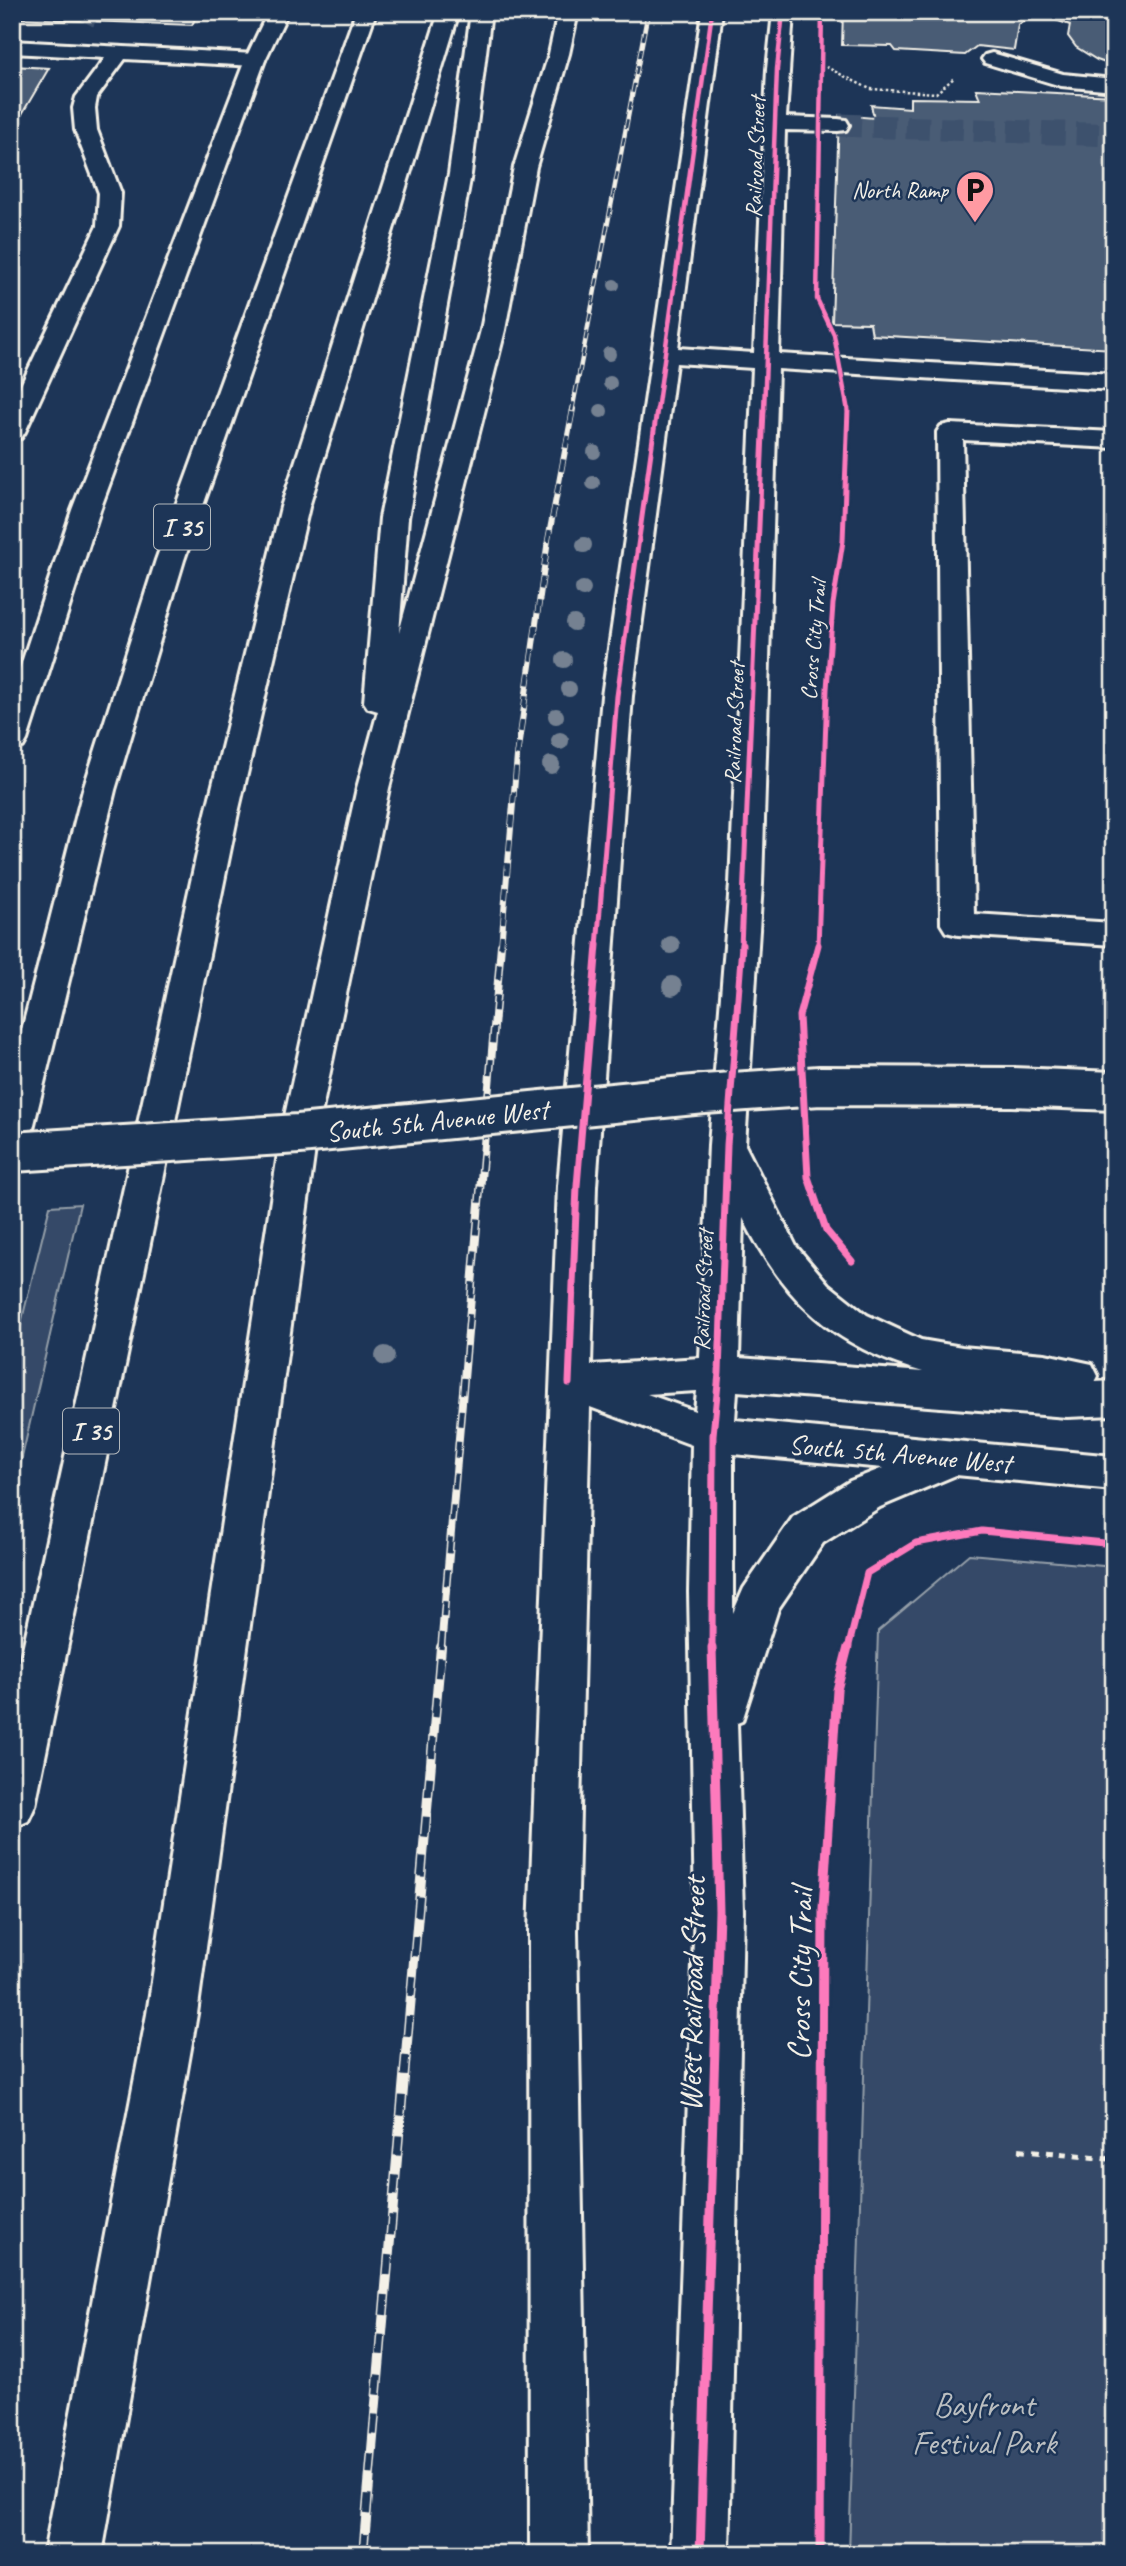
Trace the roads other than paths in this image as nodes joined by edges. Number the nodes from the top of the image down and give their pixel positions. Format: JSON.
{"nodes":[{"id":1,"x":278,"y":12,"type":"edge"},
{"id":2,"x":354,"y":12,"type":"edge"},
{"id":3,"x":366,"y":12,"type":"edge"},
{"id":4,"x":449,"y":12,"type":"edge"},
{"id":5,"x":481,"y":12,"type":"edge"},
{"id":6,"x":568,"y":12,"type":"edge"},
{"id":7,"x":712,"y":12,"type":"edge"},
{"id":8,"x":783,"y":12,"type":"edge"},
{"id":9,"x":12,"y":28,"type":"edge"},
{"id":10,"x":37,"y":29,"type":"dead end"},
{"id":11,"x":12,"y":47,"type":"edge"},
{"id":12,"x":119,"y":53,"type":"junction"},
{"id":13,"x":992,"y":59,"type":"road end"},
{"id":14,"x":255,"y":60,"type":"junction"},
{"id":15,"x":1114,"y":85,"type":"edge"},
{"id":16,"x":338,"y":86,"type":"junction"},
{"id":17,"x":776,"y":123,"type":"junction"},
{"id":18,"x":829,"y":125,"type":"tunnel mouth"},
{"id":19,"x":666,"y":355,"type":"junction"},
{"id":20,"x":768,"y":360,"type":"junction"},
{"id":21,"x":1114,"y":382,"type":"edge"},
{"id":22,"x":12,"y":432,"type":"edge"},
{"id":23,"x":1114,"y":440,"type":"edge"},
{"id":24,"x":12,"y":740,"type":"edge"},
{"id":25,"x":373,"y":788,"type":"junction"},
{"id":26,"x":1114,"y":933,"type":"edge"},
{"id":27,"x":1114,"y":1091,"type":"edge"},
{"id":28,"x":299,"y":1134,"type":"junction"},
{"id":29,"x":12,"y":1141,"type":"edge"},
{"id":30,"x":727,"y":1145,"type":"junction"},
{"id":31,"x":12,"y":1152,"type":"edge"},
{"id":32,"x":719,"y":1373,"type":"junction"},
{"id":33,"x":569,"y":1383,"type":"junction"},
{"id":34,"x":1114,"y":1385,"type":"edge"},
{"id":35,"x":1114,"y":1398,"type":"edge"},
{"id":36,"x":713,"y":1436,"type":"junction"},
{"id":37,"x":954,"y":1458,"type":"junction"},
{"id":38,"x":1114,"y":1473,"type":"edge"},
{"id":39,"x":716,"y":1747,"type":"junction"},
{"id":40,"x":12,"y":1806,"type":"edge"},
{"id":41,"x":73,"y":2554,"type":"edge"},
{"id":42,"x":559,"y":2554,"type":"edge"},
{"id":43,"x":700,"y":2554,"type":"edge"}],
"edges":[{"from":1,"to":14,"type":"main road"},
{"from":2,"to":16,"type":"main road"},
{"from":3,"to":16,"type":"main road","number":"I 35"},
{"from":4,"to":40,"type":"main road","number":"I 35"},
{"from":5,"to":25,"type":"main road"},
{"from":6,"to":25,"type":"main road"},
{"from":7,"to":19,"type":"main road","name":"Railroad Street"},
{"from":8,"to":17,"type":"main road","name":"Railroad Street"},
{"from":9,"to":10,"type":"main road"},
{"from":11,"to":12,"type":"main road"},
{"from":12,"to":14,"type":"main road"},
{"from":12,"to":22,"type":"main road"},
{"from":13,"to":15,"type":"main road"},
{"from":14,"to":24,"type":"main road"},
{"from":16,"to":29,"type":"main road","number":"I 35"},
{"from":17,"to":18,"type":"main road"},
{"from":17,"to":20,"type":"main road","name":"Railroad Street"},
{"from":19,"to":20,"type":"main road"},
{"from":19,"to":33,"type":"main road","name":"Railroad Street"},
{"from":20,"to":21,"type":"main road"},
{"from":20,"to":30,"type":"main road","name":"Railroad Street"},
{"from":23,"to":26,"type":"main road"},
{"from":25,"to":28,"type":"main road"},
{"from":27,"to":28,"type":"main road","name":"South 5th Avenue West","bridge":true},
{"from":28,"to":31,"type":"main road","name":"South 5th Avenue West","bridge":true},
{"from":28,"to":41,"type":"main road"},
{"from":30,"to":32,"type":"main road","name":"Railroad Street"},
{"from":30,"to":34,"type":"main road"},
{"from":32,"to":33,"type":"main road"},
{"from":32,"to":35,"type":"main road"},
{"from":32,"to":36,"type":"main road","name":"Railroad Street"},
{"from":33,"to":36,"type":"main road","name":"South 5th Avenue West"},
{"from":33,"to":42,"type":"main road"},
{"from":36,"to":37,"type":"main road","name":"South 5th Avenue West"},
{"from":36,"to":39,"type":"main road","name":"West Railroad Street"},
{"from":37,"to":38,"type":"main road","name":"South 5th Avenue West"},
{"from":37,"to":39,"type":"main road"},
{"from":39,"to":43,"type":"main road","name":"West Railroad Street"}]}
